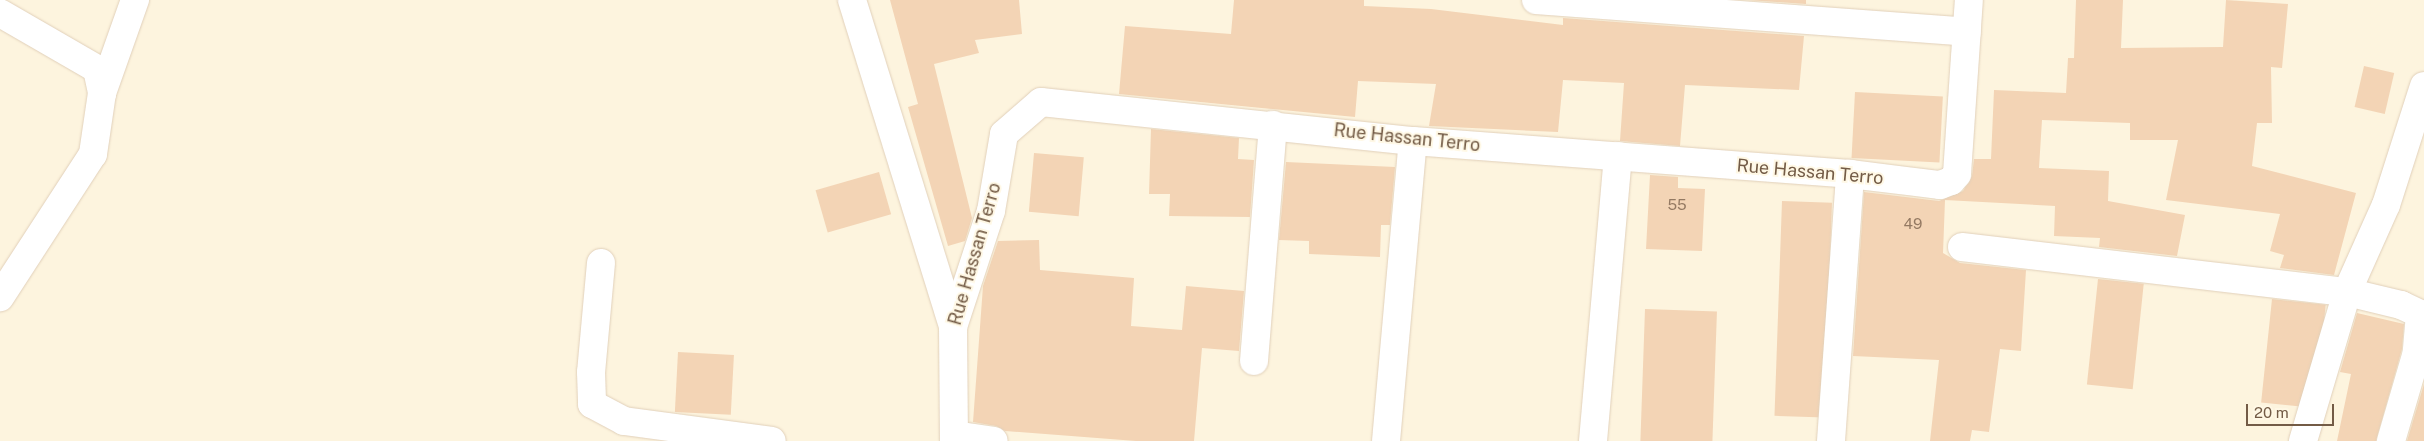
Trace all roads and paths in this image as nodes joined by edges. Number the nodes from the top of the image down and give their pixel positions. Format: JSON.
{"nodes":[{"id":1,"x":135,"y":0,"type":"edge"},
{"id":2,"x":852,"y":0,"type":"edge"},
{"id":3,"x":1536,"y":0,"type":"edge"},
{"id":4,"x":1969,"y":0,"type":"edge"},
{"id":5,"x":0,"y":12,"type":"edge"},
{"id":6,"x":1967,"y":32,"type":"junction"},
{"id":7,"x":2424,"y":86,"type":"edge"},
{"id":8,"x":102,"y":93,"type":"junction"},
{"id":9,"x":1273,"y":125,"type":"junction"},
{"id":10,"x":1413,"y":141,"type":"junction"},
{"id":11,"x":1618,"y":156,"type":"junction"},
{"id":12,"x":1850,"y":174,"type":"junction"},
{"id":13,"x":1962,"y":247,"type":"dead end"},
{"id":14,"x":601,"y":263,"type":"dead end"},
{"id":15,"x":2347,"y":292,"type":"junction"},
{"id":16,"x":0,"y":297,"type":"edge"},
{"id":17,"x":952,"y":327,"type":"junction"},
{"id":18,"x":1254,"y":360,"type":"dead end"},
{"id":19,"x":954,"y":438,"type":"edge"},
{"id":20,"x":772,"y":441,"type":"edge"},
{"id":21,"x":994,"y":441,"type":"edge"},
{"id":22,"x":1386,"y":441,"type":"edge"},
{"id":23,"x":1593,"y":441,"type":"edge"},
{"id":24,"x":1830,"y":441,"type":"edge"},
{"id":25,"x":2303,"y":441,"type":"edge"},
{"id":26,"x":2391,"y":441,"type":"edge"}],
"edges":[{"from":1,"to":8,"type":"street"},
{"from":2,"to":17,"type":"street"},
{"from":3,"to":6,"type":"street"},
{"from":4,"to":6,"type":"street","name":"Rue Hassan Terro"},
{"from":5,"to":8,"type":"street"},
{"from":6,"to":12,"type":"street","name":"Rue Hassan Terro"},
{"from":7,"to":15,"type":"street"},
{"from":8,"to":16,"type":"street"},
{"from":9,"to":10,"type":"street","name":"Rue Hassan Terro"},
{"from":9,"to":17,"type":"street","name":"Rue Hassan Terro"},
{"from":9,"to":18,"type":"street"},
{"from":10,"to":11,"type":"street","name":"Rue Hassan Terro"},
{"from":10,"to":22,"type":"street"},
{"from":11,"to":12,"type":"street","name":"Rue Hassan Terro"},
{"from":11,"to":23,"type":"street"},
{"from":12,"to":24,"type":"street"},
{"from":13,"to":15,"type":"street"},
{"from":14,"to":20,"type":"street"},
{"from":15,"to":25,"type":"street"},
{"from":15,"to":26,"type":"street"},
{"from":17,"to":19,"type":"street","name":"Rue Hassan Terro"},
{"from":19,"to":21,"type":"street"}]}
